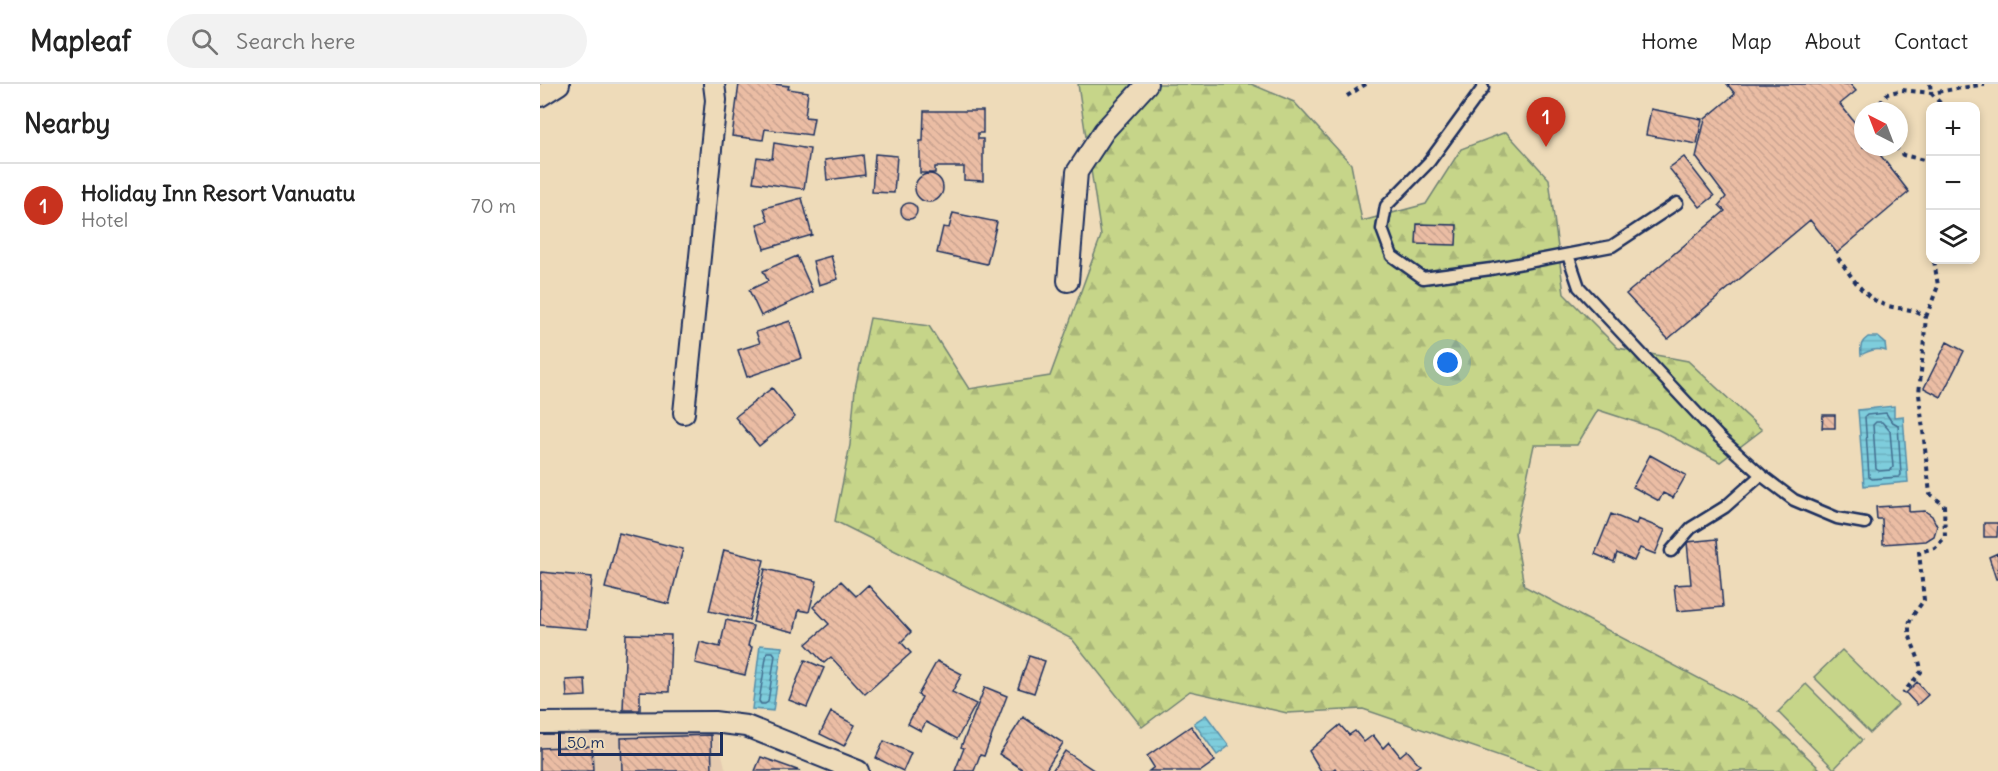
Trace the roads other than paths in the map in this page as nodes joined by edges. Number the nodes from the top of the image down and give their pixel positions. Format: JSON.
{"nodes":[{"id":1,"x":559,"y":84,"type":"edge"},
{"id":2,"x":714,"y":84,"type":"edge"},
{"id":3,"x":1147,"y":84,"type":"edge"},
{"id":4,"x":1483,"y":88,"type":"dead end"},
{"id":5,"x":540,"y":96,"type":"edge"},
{"id":6,"x":1677,"y":203,"type":"dead end"},
{"id":7,"x":1568,"y":255,"type":"junction"},
{"id":8,"x":1068,"y":280,"type":"dead end"},
{"id":9,"x":684,"y":413,"type":"dead end"},
{"id":10,"x":1761,"y":475,"type":"junction"},
{"id":11,"x":1865,"y":523,"type":"dead end"},
{"id":12,"x":1671,"y":551,"type":"dead end"},
{"id":13,"x":540,"y":723,"type":"edge"},
{"id":14,"x":858,"y":771,"type":"edge"}],
"edges":[{"from":1,"to":5,"type":"street"},
{"from":2,"to":9,"type":"street"},
{"from":3,"to":8,"type":"street"},
{"from":4,"to":7,"type":"lane"},
{"from":6,"to":7,"type":"lane"},
{"from":7,"to":10,"type":"lane"},
{"from":10,"to":11,"type":"lane"},
{"from":10,"to":12,"type":"lane"},
{"from":13,"to":14,"type":"street"}]}
